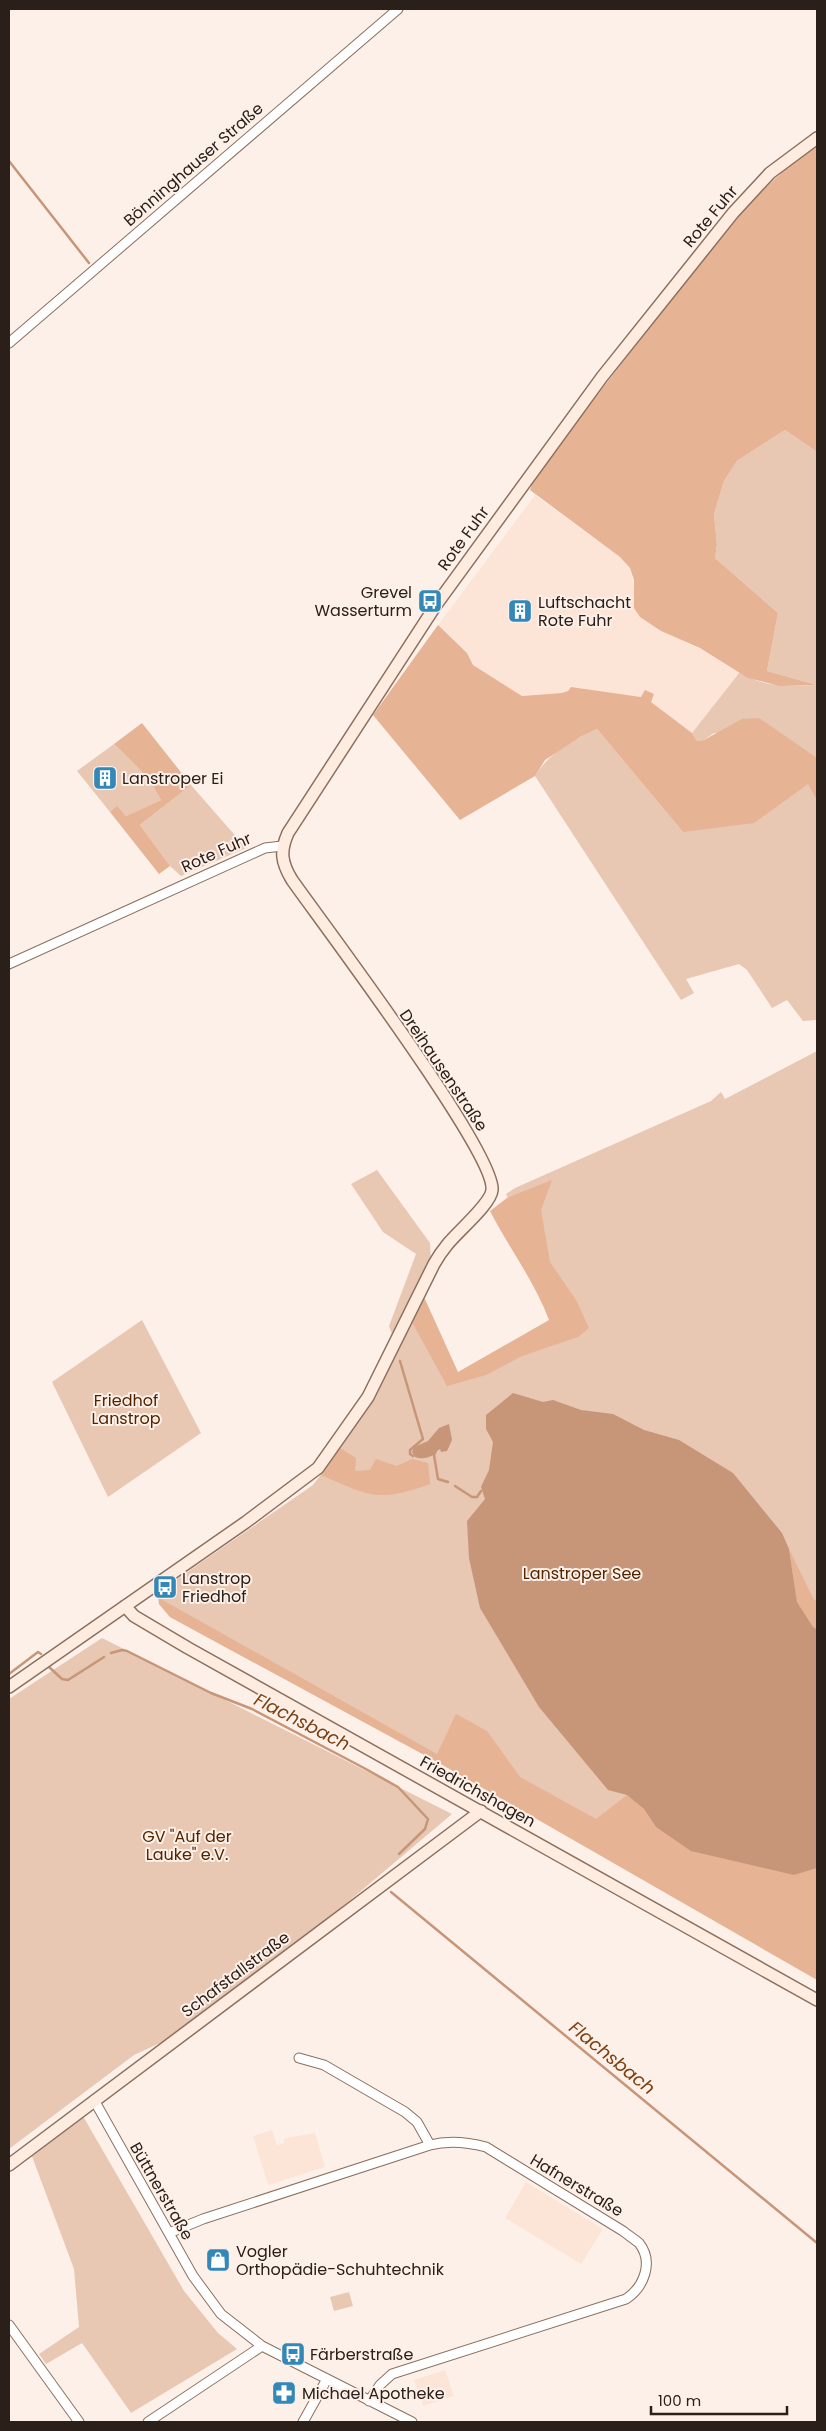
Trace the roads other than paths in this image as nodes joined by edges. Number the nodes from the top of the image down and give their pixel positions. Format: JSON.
{"nodes":[{"id":1,"x":398,"y":9,"type":"edge"},
{"id":2,"x":817,"y":138,"type":"edge"},
{"id":3,"x":9,"y":343,"type":"edge"},
{"id":4,"x":282,"y":846,"type":"junction"},
{"id":5,"x":9,"y":964,"type":"edge"},
{"id":6,"x":125,"y":1606,"type":"junction"},
{"id":7,"x":9,"y":1686,"type":"edge"},
{"id":8,"x":481,"y":1811,"type":"junction"},
{"id":9,"x":817,"y":2000,"type":"edge"},
{"id":10,"x":299,"y":2058,"type":"dead end"},
{"id":11,"x":94,"y":2100,"type":"junction"},
{"id":12,"x":430,"y":2145,"type":"junction"},
{"id":13,"x":9,"y":2165,"type":"edge"},
{"id":14,"x":169,"y":2233,"type":"junction"},
{"id":15,"x":9,"y":2325,"type":"edge"},
{"id":16,"x":262,"y":2346,"type":"junction"},
{"id":17,"x":328,"y":2379,"type":"junction"},
{"id":18,"x":369,"y":2401,"type":"junction"},
{"id":19,"x":79,"y":2422,"type":"edge"},
{"id":20,"x":148,"y":2422,"type":"edge"},
{"id":21,"x":303,"y":2422,"type":"edge"},
{"id":22,"x":412,"y":2422,"type":"edge"}],
"edges":[{"from":1,"to":3,"type":"street","name":"Bönninghauser Straße"},
{"from":2,"to":4,"type":"main road","name":"Rote Fuhr"},
{"from":4,"to":5,"type":"street","name":"Rote Fuhr"},
{"from":4,"to":6,"type":"main road","name":"Dreihausenstraße"},
{"from":6,"to":7,"type":"main road"},
{"from":6,"to":8,"type":"main road","name":"Friedrichshagen"},
{"from":8,"to":9,"type":"main road","name":"Friedrichshagen"},
{"from":8,"to":11,"type":"main road","name":"Schafstallstraße"},
{"from":10,"to":12,"type":"street"},
{"from":11,"to":13,"type":"main road","name":"Schafstallstraße"},
{"from":11,"to":14,"type":"street","name":"Büttnerstraße"},
{"from":12,"to":14,"type":"street","name":"Hafnerstraße"},
{"from":12,"to":18,"type":"street","name":"Hafnerstraße"},
{"from":14,"to":16,"type":"street","name":"Büttnerstraße"},
{"from":15,"to":19,"type":"street"},
{"from":16,"to":17,"type":"street","name":"Büttnerstraße"},
{"from":16,"to":20,"type":"street"},
{"from":17,"to":18,"type":"street","name":"Büttnerstraße"},
{"from":17,"to":21,"type":"street"},
{"from":18,"to":22,"type":"street","name":"Büttnerstraße"}]}
